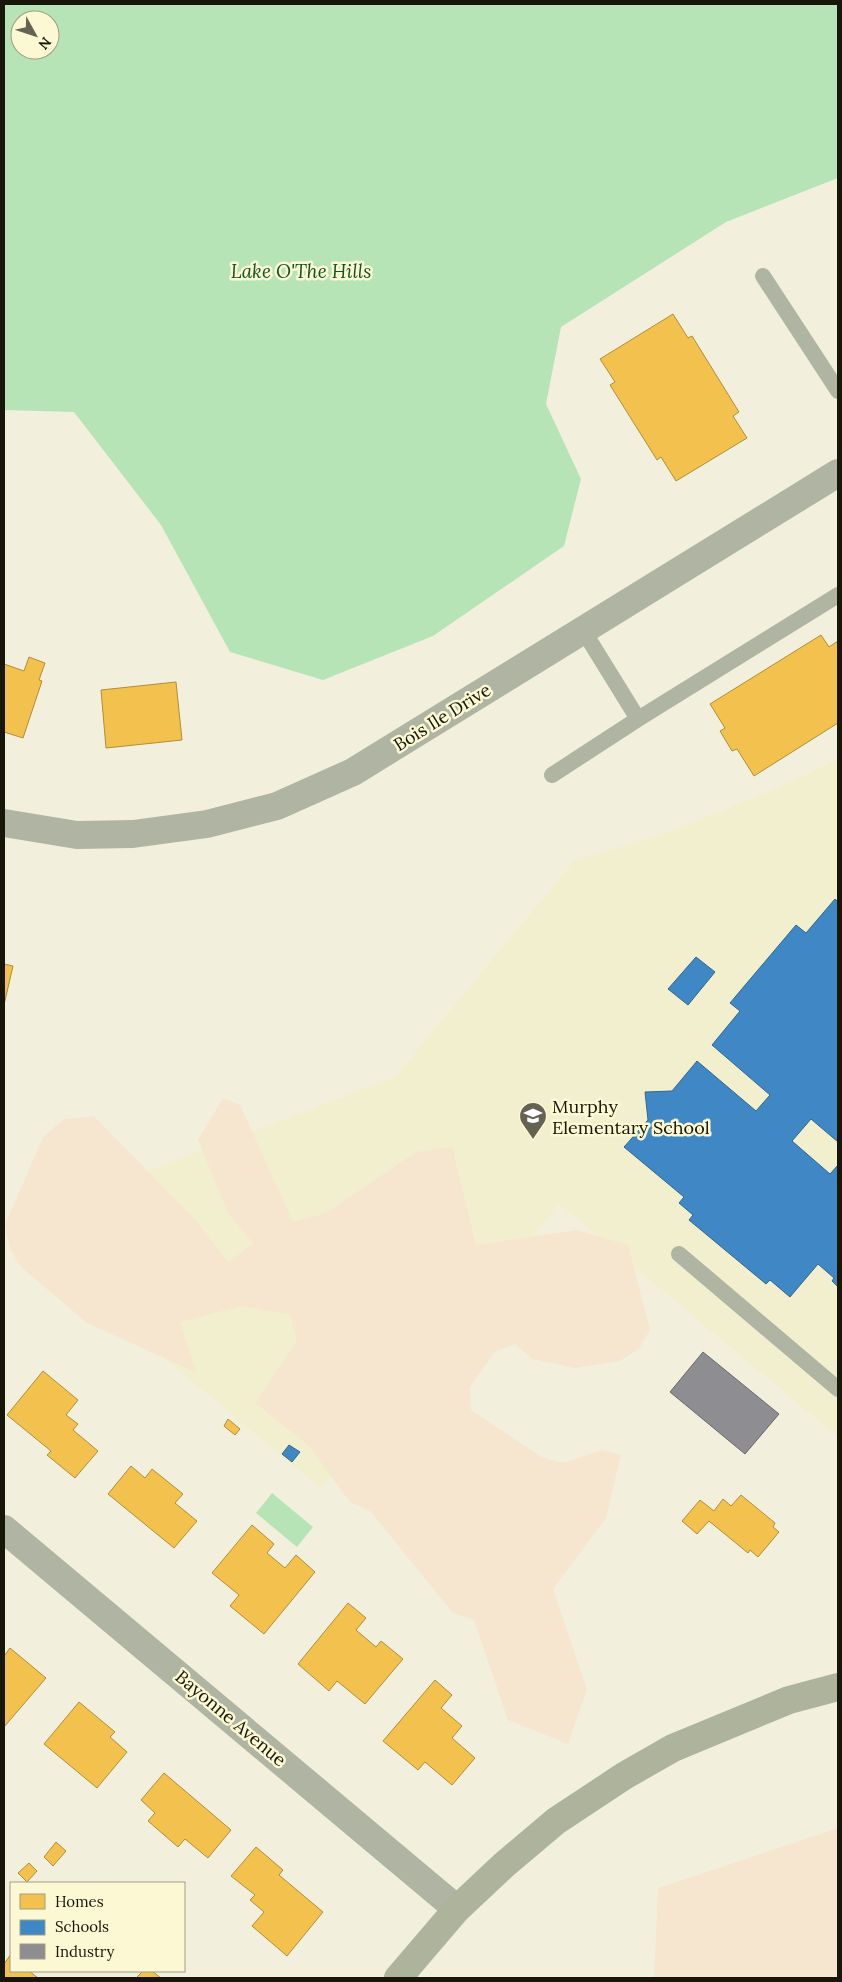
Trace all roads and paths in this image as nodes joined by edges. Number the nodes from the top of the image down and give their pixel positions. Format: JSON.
{"nodes":[{"id":1,"x":763,"y":276,"type":"dead end"},
{"id":2,"x":838,"y":391,"type":"edge"},
{"id":3,"x":838,"y":473,"type":"edge"},
{"id":4,"x":838,"y":595,"type":"edge"},
{"id":5,"x":583,"y":630,"type":"junction"},
{"id":6,"x":638,"y":719,"type":"junction"},
{"id":7,"x":552,"y":775,"type":"dead end"},
{"id":8,"x":4,"y":823,"type":"edge"},
{"id":9,"x":679,"y":1254,"type":"dead end"},
{"id":10,"x":838,"y":1389,"type":"edge"},
{"id":11,"x":4,"y":1529,"type":"edge"},
{"id":12,"x":838,"y":1688,"type":"edge"},
{"id":13,"x":457,"y":1908,"type":"junction"},
{"id":14,"x":398,"y":1978,"type":"edge"}],
"edges":[{"from":1,"to":2,"type":"lane"},
{"from":3,"to":5,"type":"street","name":"Bois Ile Drive"},
{"from":4,"to":6,"type":"lane"},
{"from":5,"to":6,"type":"lane"},
{"from":5,"to":8,"type":"street","name":"Bois Ile Drive"},
{"from":6,"to":7,"type":"lane"},
{"from":9,"to":10,"type":"lane"},
{"from":11,"to":13,"type":"street","name":"Bayonne Avenue"},
{"from":12,"to":13,"type":"street"},
{"from":13,"to":14,"type":"street"}]}
